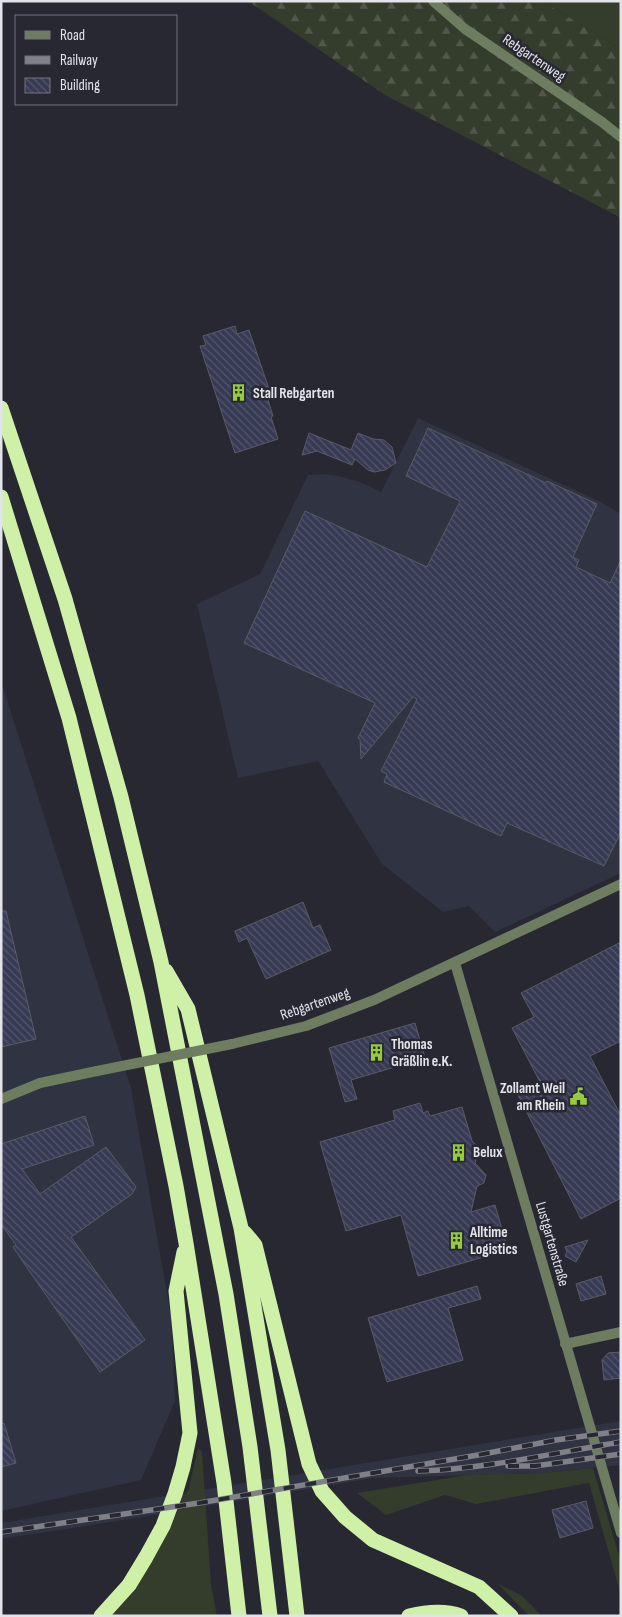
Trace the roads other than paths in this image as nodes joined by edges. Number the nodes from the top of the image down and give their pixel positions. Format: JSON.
{"nodes":[{"id":1,"x":433,"y":1,"type":"edge"},
{"id":2,"x":621,"y":137,"type":"edge"},
{"id":3,"x":1,"y":408,"type":"edge"},
{"id":4,"x":1,"y":497,"type":"edge"},
{"id":5,"x":621,"y":884,"type":"edge"},
{"id":6,"x":161,"y":962,"type":"junction"},
{"id":7,"x":455,"y":963,"type":"junction"},
{"id":8,"x":1,"y":1099,"type":"edge"},
{"id":9,"x":241,"y":1228,"type":"junction"},
{"id":10,"x":186,"y":1243,"type":"junction"},
{"id":11,"x":621,"y":1332,"type":"edge"},
{"id":12,"x":565,"y":1344,"type":"junction"},
{"id":13,"x":621,"y":1533,"type":"edge"},
{"id":14,"x":101,"y":1616,"type":"edge"},
{"id":15,"x":239,"y":1616,"type":"edge"},
{"id":16,"x":270,"y":1616,"type":"edge"},
{"id":17,"x":297,"y":1616,"type":"edge"},
{"id":18,"x":409,"y":1616,"type":"edge"},
{"id":19,"x":461,"y":1616,"type":"edge"},
{"id":20,"x":511,"y":1616,"type":"edge"}],
"edges":[{"from":1,"to":2,"type":"street","name":"Rebgartenweg"},
{"from":3,"to":6,"type":"highway"},
{"from":4,"to":10,"type":"highway"},
{"from":5,"to":7,"type":"street","name":"Rebgartenweg"},
{"from":6,"to":9,"type":"highway"},
{"from":6,"to":16,"type":"highway"},
{"from":7,"to":8,"type":"street","name":"Rebgartenweg","bridge":true},
{"from":7,"to":12,"type":"street","name":"Lustgartenstraße"},
{"from":9,"to":17,"type":"highway"},
{"from":9,"to":20,"type":"highway"},
{"from":10,"to":14,"type":"highway"},
{"from":10,"to":15,"type":"highway"},
{"from":11,"to":12,"type":"street"},
{"from":12,"to":13,"type":"street","name":"Lustgartenstraße"},
{"from":18,"to":19,"type":"highway"}]}
